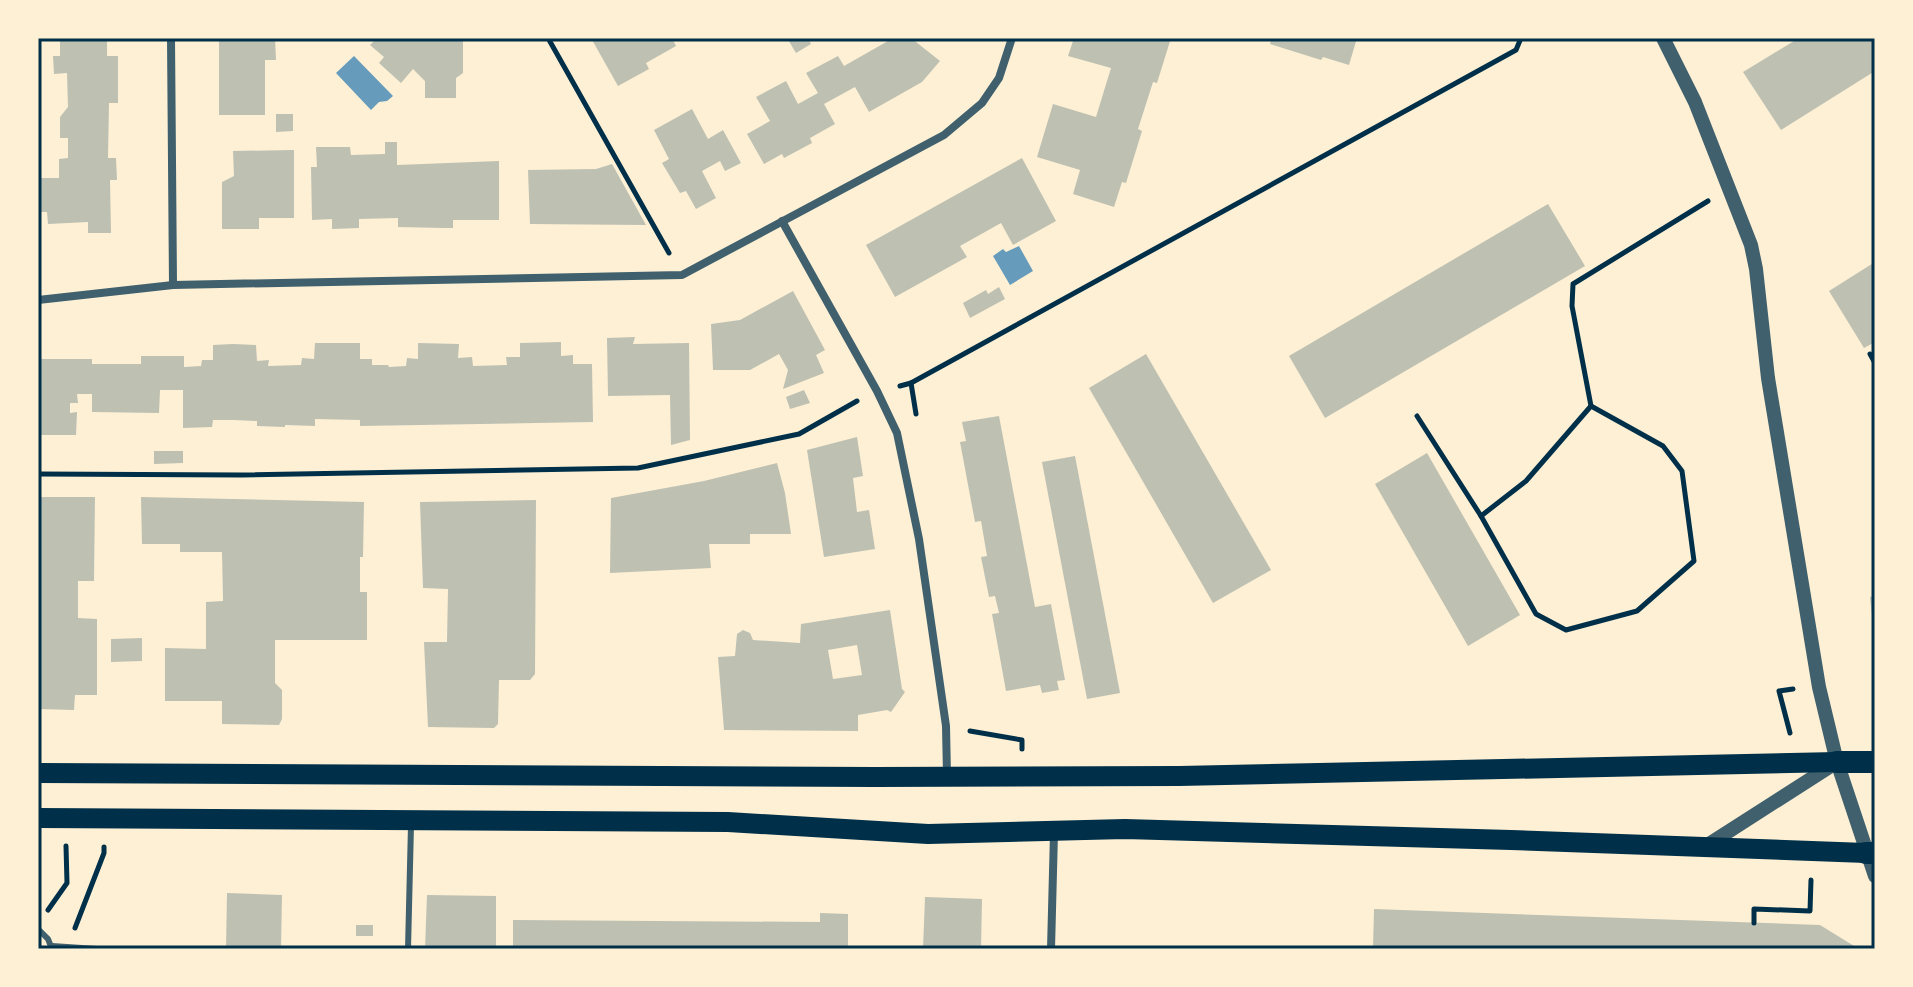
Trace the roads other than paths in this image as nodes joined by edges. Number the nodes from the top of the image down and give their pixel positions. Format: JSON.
{"nodes":[{"id":1,"x":171,"y":38,"type":"edge"},
{"id":2,"x":1012,"y":38,"type":"edge"},
{"id":3,"x":1663,"y":38,"type":"edge"},
{"id":4,"x":782,"y":221,"type":"junction"},
{"id":5,"x":173,"y":285,"type":"junction"},
{"id":6,"x":38,"y":300,"type":"edge"},
{"id":7,"x":1837,"y":762,"type":"junction"},
{"id":8,"x":1875,"y":762,"type":"edge"},
{"id":9,"x":38,"y":773,"type":"edge"},
{"id":10,"x":947,"y":777,"type":"junction"},
{"id":11,"x":38,"y":818,"type":"edge"},
{"id":12,"x":411,"y":820,"type":"junction"},
{"id":13,"x":1054,"y":832,"type":"junction"},
{"id":14,"x":1706,"y":846,"type":"junction"},
{"id":15,"x":1870,"y":853,"type":"edge"},
{"id":16,"x":1875,"y":876,"type":"edge"},
{"id":17,"x":38,"y":929,"type":"edge"},
{"id":18,"x":52,"y":947,"type":"edge"},
{"id":19,"x":97,"y":949,"type":"edge"},
{"id":20,"x":408,"y":949,"type":"edge"},
{"id":21,"x":1051,"y":949,"type":"edge"}],
"edges":[{"from":1,"to":5,"type":"street"},
{"from":2,"to":4,"type":"street"},
{"from":3,"to":7,"type":"street"},
{"from":4,"to":5,"type":"street"},
{"from":4,"to":10,"type":"street"},
{"from":5,"to":6,"type":"street"},
{"from":7,"to":8,"type":"highway"},
{"from":7,"to":10,"type":"main road"},
{"from":7,"to":14,"type":"street"},
{"from":7,"to":15,"type":"street"},
{"from":9,"to":10,"type":"main road"},
{"from":11,"to":12,"type":"main road"},
{"from":12,"to":13,"type":"main road"},
{"from":12,"to":20,"type":"lane"},
{"from":13,"to":14,"type":"main road"},
{"from":13,"to":21,"type":"street"},
{"from":14,"to":15,"type":"main road"},
{"from":15,"to":16,"type":"street"},
{"from":17,"to":18,"type":"lane"},
{"from":18,"to":19,"type":"lane"}]}
